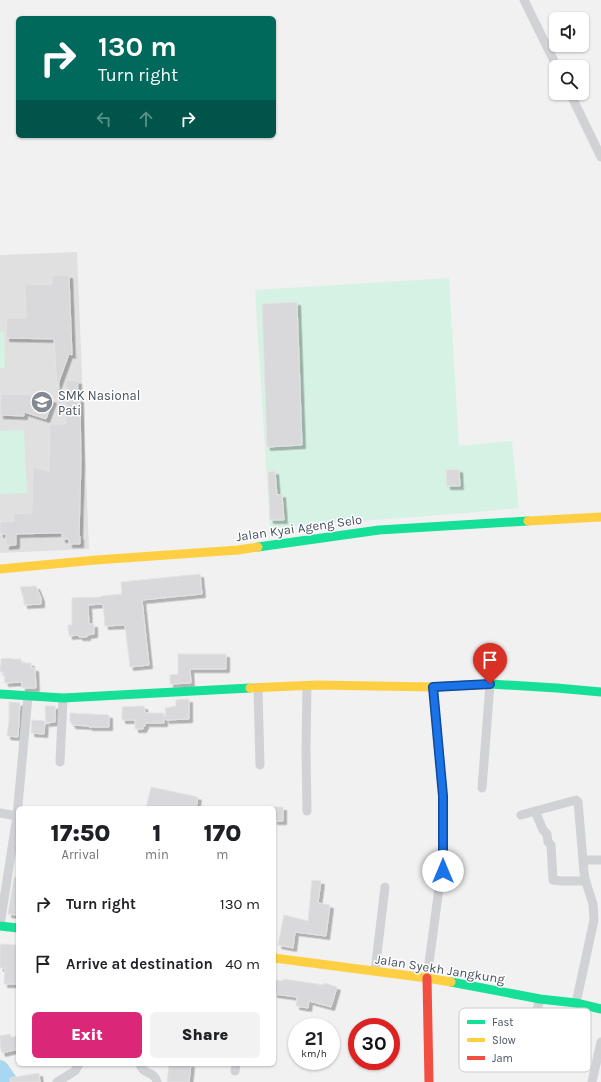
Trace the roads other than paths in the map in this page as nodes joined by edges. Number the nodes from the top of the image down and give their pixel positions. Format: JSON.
{"nodes":[{"id":1,"x":524,"y":0,"type":"edge"},
{"id":2,"x":554,"y":60,"type":"edge"},
{"id":3,"x":573,"y":100,"type":"edge"},
{"id":4,"x":601,"y":156,"type":"edge"},
{"id":5,"x":601,"y":517,"type":"edge"},
{"id":6,"x":0,"y":569,"type":"edge"},
{"id":7,"x":490,"y":684,"type":"junction"},
{"id":8,"x":308,"y":686,"type":"junction"},
{"id":9,"x":433,"y":687,"type":"junction"},
{"id":10,"x":258,"y":689,"type":"junction"},
{"id":11,"x":601,"y":692,"type":"edge"},
{"id":12,"x":0,"y":694,"type":"edge"},
{"id":13,"x":28,"y":696,"type":"junction"},
{"id":14,"x":64,"y":698,"type":"junction"},
{"id":15,"x":60,"y":762,"type":"dead end"},
{"id":16,"x":260,"y":766,"type":"dead end"},
{"id":17,"x":482,"y":788,"type":"dead end"},
{"id":18,"x":17,"y":806,"type":"edge"},
{"id":19,"x":307,"y":811,"type":"dead end"},
{"id":20,"x":535,"y":811,"type":"junction"},
{"id":21,"x":0,"y":813,"type":"edge"},
{"id":22,"x":521,"y":815,"type":"dead end"},
{"id":23,"x":16,"y":816,"type":"joint"},
{"id":24,"x":583,"y":860,"type":"junction"},
{"id":25,"x":601,"y":860,"type":"edge"},
{"id":26,"x":586,"y":881,"type":"junction"},
{"id":27,"x":385,"y":887,"type":"dead end"},
{"id":28,"x":0,"y":925,"type":"edge"},
{"id":29,"x":16,"y":928,"type":"edge"},
{"id":30,"x":276,"y":958,"type":"edge"},
{"id":31,"x":375,"y":971,"type":"junction"},
{"id":32,"x":427,"y":978,"type":"junction"},
{"id":33,"x":540,"y":999,"type":"junction"},
{"id":34,"x":576,"y":1003,"type":"junction"},
{"id":35,"x":538,"y":1008,"type":"edge"},
{"id":36,"x":601,"y":1009,"type":"edge"},
{"id":37,"x":601,"y":1042,"type":"edge"},
{"id":38,"x":79,"y":1066,"type":"edge"},
{"id":39,"x":140,"y":1066,"type":"edge"},
{"id":40,"x":57,"y":1082,"type":"edge"},
{"id":41,"x":157,"y":1082,"type":"edge"},
{"id":42,"x":429,"y":1082,"type":"edge"},
{"id":43,"x":592,"y":1082,"type":"edge"}],
"edges":[{"from":1,"to":2,"type":"street"},
{"from":3,"to":4,"type":"street"},
{"from":5,"to":6,"type":"main road","name":"Jalan Kyai Ageng Selo"},
{"from":7,"to":9,"type":"main road"},
{"from":7,"to":11,"type":"main road"},
{"from":7,"to":17,"type":"street"},
{"from":8,"to":9,"type":"main road"},
{"from":8,"to":10,"type":"main road"},
{"from":8,"to":19,"type":"street"},
{"from":9,"to":32,"type":"street"},
{"from":10,"to":14,"type":"main road"},
{"from":10,"to":16,"type":"street"},
{"from":12,"to":13,"type":"main road"},
{"from":13,"to":14,"type":"main road"},
{"from":13,"to":18,"type":"street"},
{"from":14,"to":15,"type":"street"},
{"from":20,"to":22,"type":"street"},
{"from":20,"to":24,"type":"street"},
{"from":20,"to":26,"type":"street"},
{"from":21,"to":23,"type":"street"},
{"from":23,"to":28,"type":"street"},
{"from":24,"to":25,"type":"street"},
{"from":24,"to":26,"type":"street"},
{"from":26,"to":34,"type":"street"},
{"from":27,"to":31,"type":"street"},
{"from":28,"to":29,"type":"main road"},
{"from":30,"to":31,"type":"main road","name":"Jalan Syekh Jangkung"},
{"from":31,"to":32,"type":"main road","name":"Jalan Syekh Jangkung"},
{"from":32,"to":33,"type":"main road","name":"Jalan Syekh Jangkung"},
{"from":32,"to":42,"type":"main road"},
{"from":33,"to":34,"type":"main road","name":"Jalan Syekh Jangkung"},
{"from":33,"to":35,"type":"street"},
{"from":34,"to":36,"type":"main road","name":"Jalan Syekh Jangkung"},
{"from":37,"to":43,"type":"street"},
{"from":38,"to":40,"type":"street"},
{"from":39,"to":41,"type":"street"}]}
